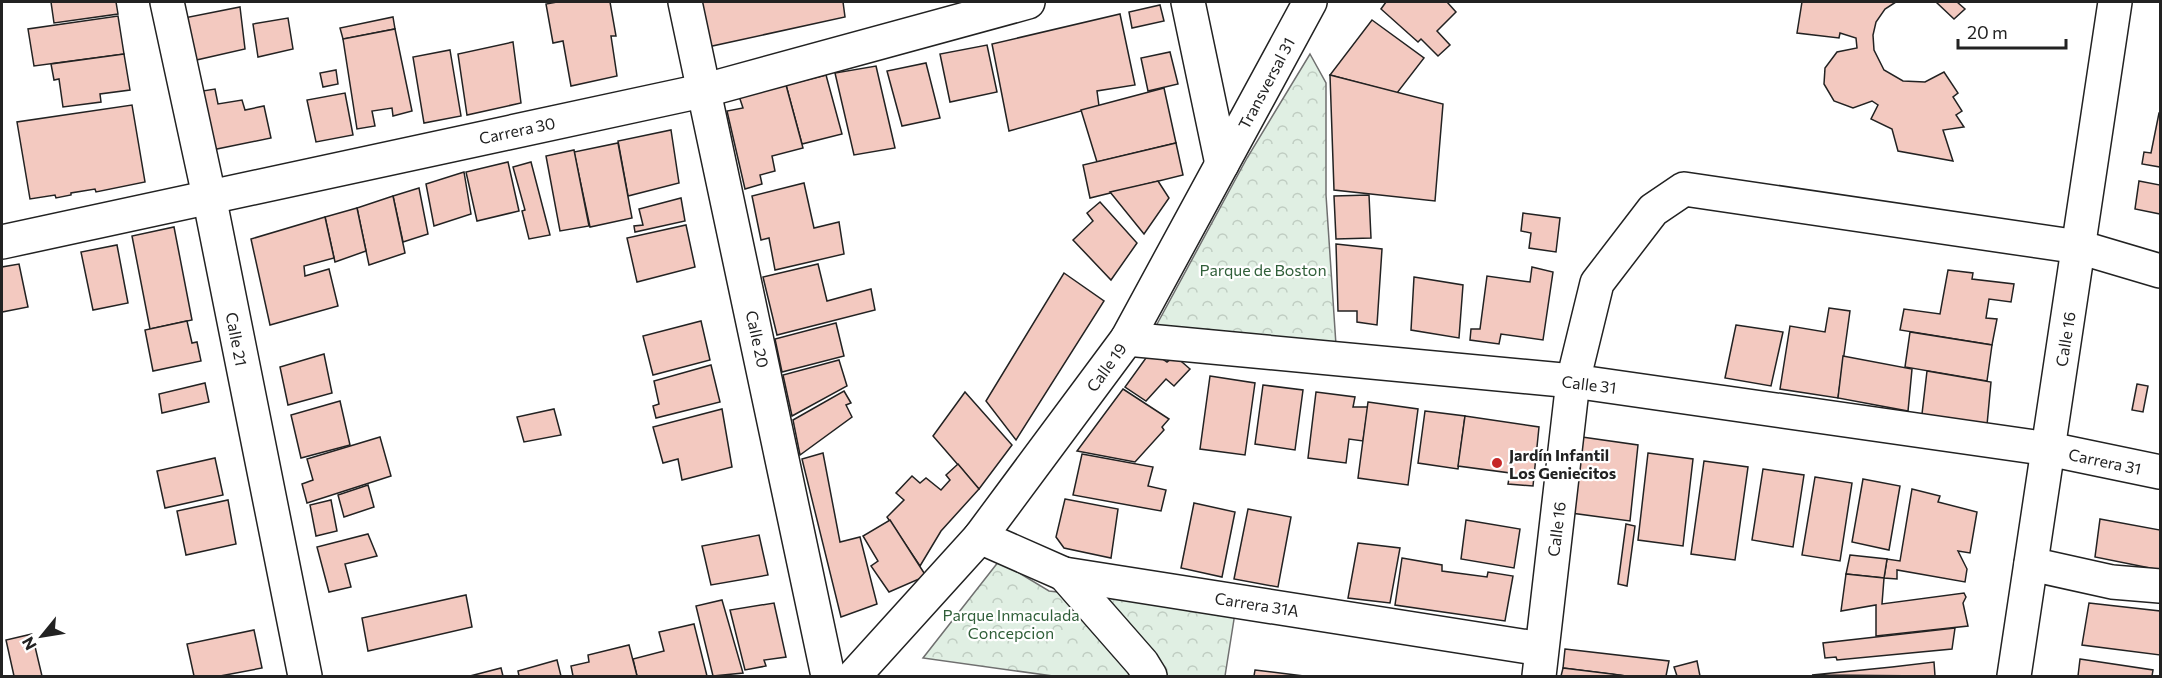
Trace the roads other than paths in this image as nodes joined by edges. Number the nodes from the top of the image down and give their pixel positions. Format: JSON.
{"nodes":[{"id":1,"x":166,"y":2,"type":"edge"},
{"id":2,"x":685,"y":2,"type":"edge"},
{"id":3,"x":1028,"y":2,"type":"edge"},
{"id":4,"x":1188,"y":2,"type":"edge"},
{"id":5,"x":1310,"y":2,"type":"edge"},
{"id":6,"x":2115,"y":2,"type":"edge"},
{"id":7,"x":706,"y":90,"type":"junction"},
{"id":8,"x":1222,"y":164,"type":"junction"},
{"id":9,"x":209,"y":196,"type":"junction"},
{"id":10,"x":2,"y":242,"type":"edge"},
{"id":11,"x":2079,"y":247,"type":"junction"},
{"id":12,"x":2160,"y":271,"type":"edge"},
{"id":13,"x":1127,"y":339,"type":"junction"},
{"id":14,"x":1573,"y":381,"type":"junction"},
{"id":15,"x":2049,"y":449,"type":"junction"},
{"id":16,"x":2160,"y":472,"type":"edge"},
{"id":17,"x":980,"y":537,"type":"junction"},
{"id":18,"x":2031,"y":564,"type":"junction"},
{"id":19,"x":1064,"y":574,"type":"junction"},
{"id":20,"x":2160,"y":586,"type":"edge"},
{"id":21,"x":1540,"y":663,"type":"edge"},
{"id":22,"x":305,"y":676,"type":"edge"},
{"id":23,"x":828,"y":676,"type":"edge"},
{"id":24,"x":854,"y":676,"type":"edge"},
{"id":25,"x":1150,"y":676,"type":"edge"},
{"id":26,"x":2014,"y":676,"type":"edge"}],
"edges":[{"from":1,"to":9,"type":"main road","name":"Calle 21"},
{"from":2,"to":7,"type":"main road","name":"Calle 20"},
{"from":3,"to":7,"type":"main road","name":"Carrera 30"},
{"from":4,"to":8,"type":"main road"},
{"from":5,"to":8,"type":"main road","name":"Transversal 31"},
{"from":6,"to":11,"type":"main road","name":"Calle 16"},
{"from":7,"to":9,"type":"main road","name":"Carrera 30"},
{"from":7,"to":23,"type":"main road","name":"Calle 20"},
{"from":8,"to":13,"type":"main road","name":"Calle 19"},
{"from":9,"to":10,"type":"main road","name":"Carrera 30"},
{"from":9,"to":22,"type":"main road","name":"Calle 21"},
{"from":11,"to":12,"type":"main road","name":"Calle 16"},
{"from":11,"to":14,"type":"main road","name":"Calle 16"},
{"from":11,"to":15,"type":"main road","name":"Calle 16"},
{"from":13,"to":14,"type":"main road","name":"Calle 31"},
{"from":13,"to":17,"type":"main road","name":"Calle 19"},
{"from":14,"to":15,"type":"main road","name":"Calle 31"},
{"from":14,"to":21,"type":"main road","name":"Calle 16"},
{"from":15,"to":16,"type":"main road","name":"Carrera 31"},
{"from":15,"to":18,"type":"main road","name":"Calle 16"},
{"from":17,"to":19,"type":"main road","name":"Carrera 31A"},
{"from":17,"to":24,"type":"main road","name":"Calle 19"},
{"from":18,"to":20,"type":"main road"},
{"from":18,"to":26,"type":"main road","name":"Calle 16"},
{"from":19,"to":21,"type":"main road","name":"Carrera 31A"},
{"from":19,"to":25,"type":"main road"}]}
